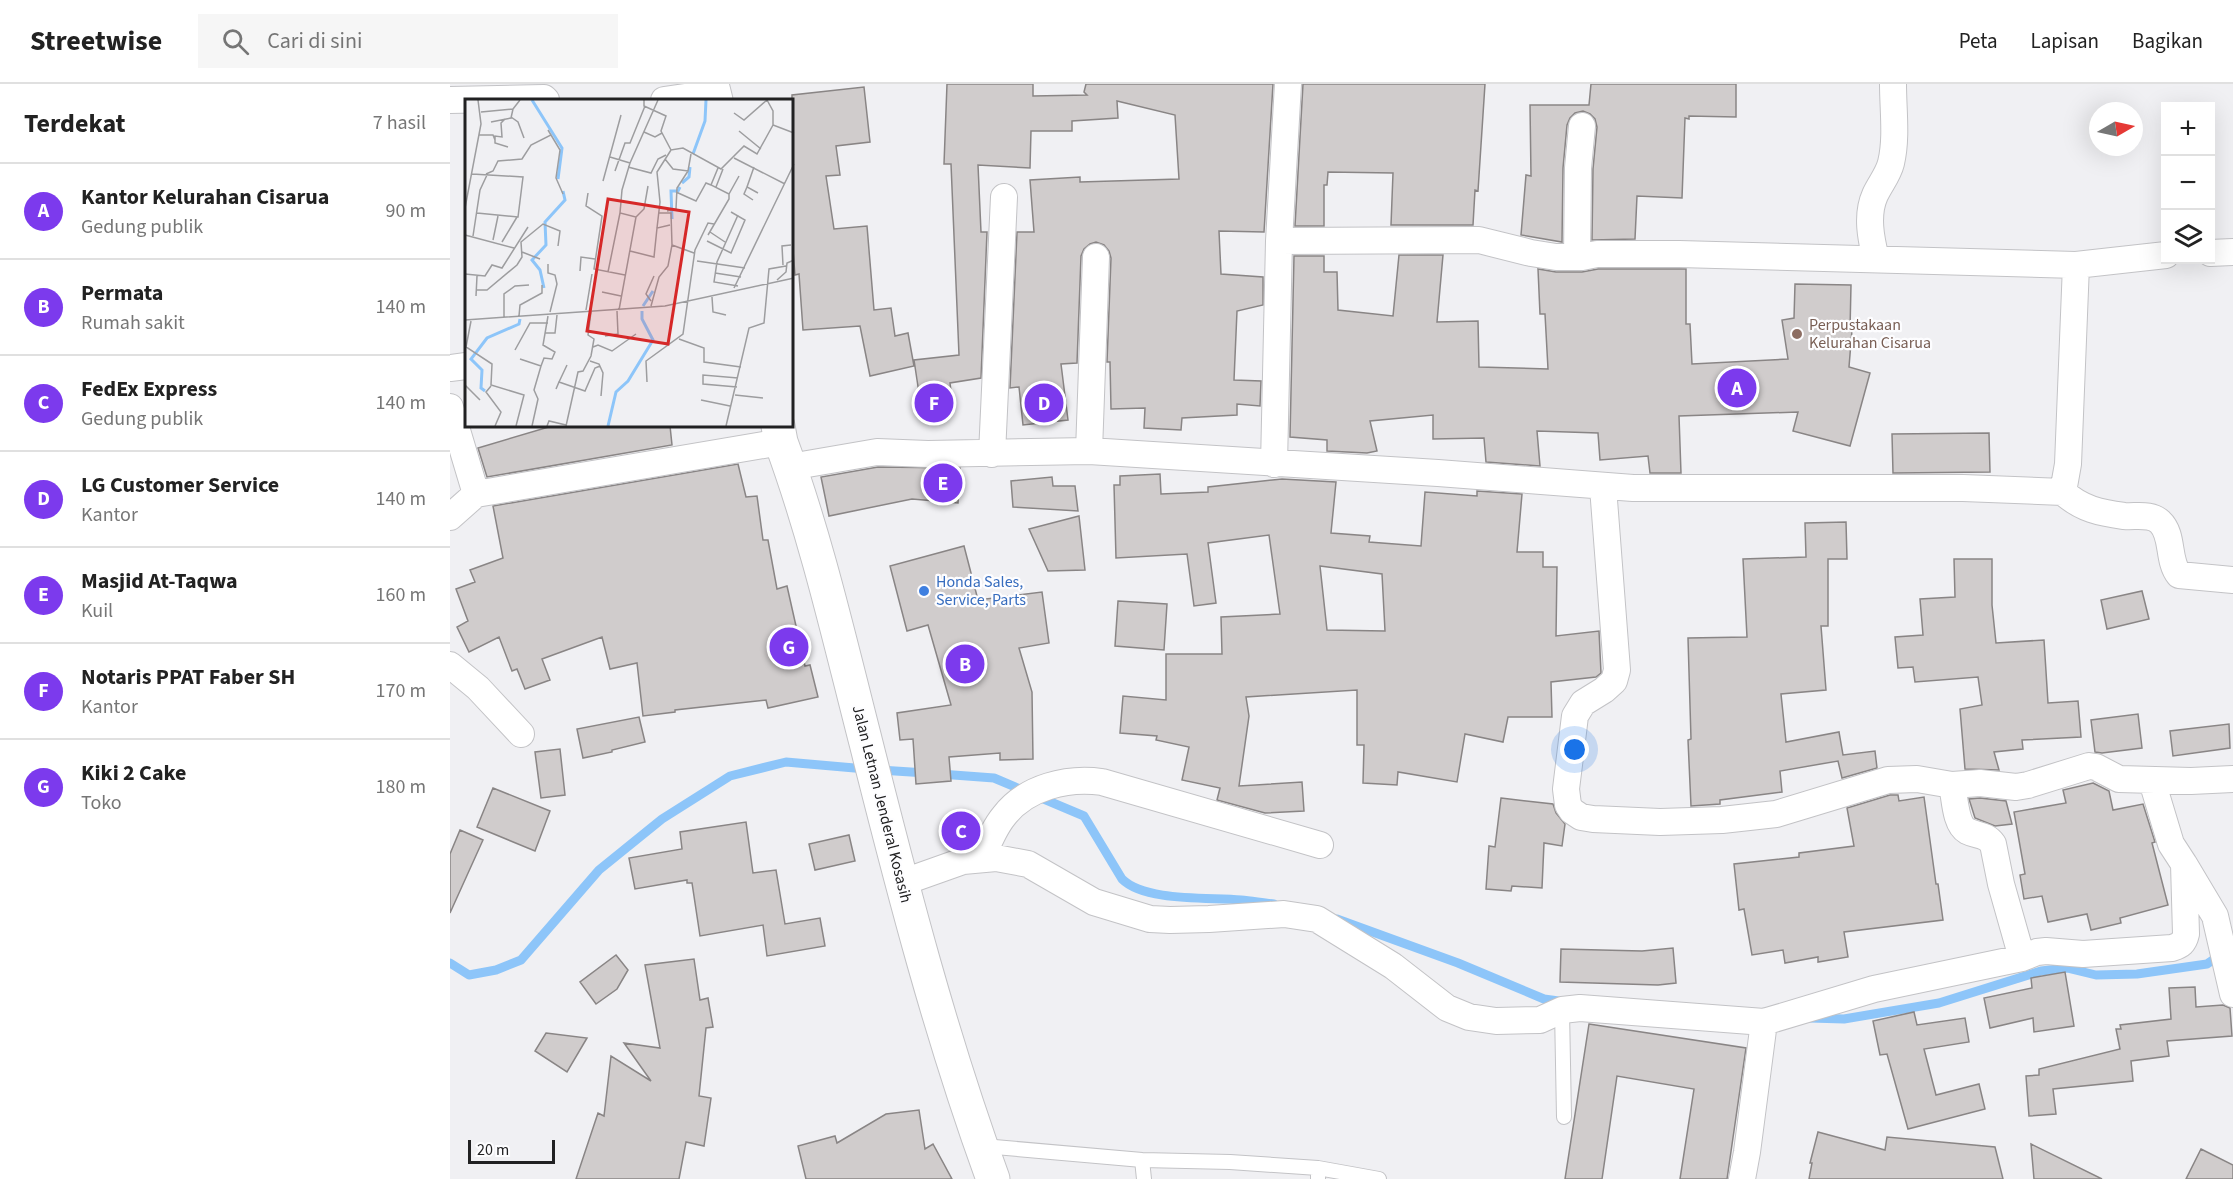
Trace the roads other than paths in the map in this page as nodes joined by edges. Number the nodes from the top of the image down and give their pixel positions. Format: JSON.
{"nodes":[{"id":1,"x":1288,"y":84,"type":"edge"},
{"id":2,"x":1893,"y":84,"type":"edge"},
{"id":3,"x":714,"y":92,"type":"edge"},
{"id":4,"x":497,"y":99,"type":"edge"},
{"id":5,"x":545,"y":99,"type":"edge"},
{"id":6,"x":670,"y":99,"type":"edge"},
{"id":7,"x":450,"y":100,"type":"edge"},
{"id":8,"x":465,"y":100,"type":"edge"},
{"id":9,"x":1582,"y":126,"type":"dead end"},
{"id":10,"x":1004,"y":197,"type":"dead end"},
{"id":11,"x":1279,"y":241,"type":"junction"},
{"id":12,"x":2233,"y":252,"type":"edge"},
{"id":13,"x":2215,"y":253,"type":"edge"},
{"id":14,"x":1096,"y":256,"type":"dead end"},
{"id":15,"x":2161,"y":256,"type":"edge"},
{"id":16,"x":1577,"y":257,"type":"junction"},
{"id":17,"x":1876,"y":259,"type":"junction"},
{"id":18,"x":2076,"y":265,"type":"junction"},
{"id":19,"x":465,"y":366,"type":"edge"},
{"id":20,"x":450,"y":368,"type":"edge"},
{"id":21,"x":450,"y":407,"type":"edge"},
{"id":22,"x":783,"y":445,"type":"edge"},
{"id":23,"x":1089,"y":451,"type":"junction"},
{"id":24,"x":992,"y":454,"type":"junction"},
{"id":25,"x":1274,"y":464,"type":"junction"},
{"id":26,"x":1603,"y":487,"type":"junction"},
{"id":27,"x":2063,"y":492,"type":"junction"},
{"id":28,"x":476,"y":494,"type":"junction"},
{"id":29,"x":450,"y":516,"type":"edge"},
{"id":30,"x":2233,"y":580,"type":"edge"},
{"id":31,"x":450,"y":665,"type":"edge"},
{"id":32,"x":521,"y":734,"type":"dead end"},
{"id":33,"x":2233,"y":779,"type":"edge"},
{"id":34,"x":2152,"y":781,"type":"junction"},
{"id":35,"x":1952,"y":785,"type":"junction"},
{"id":36,"x":1320,"y":845,"type":"dead end"},
{"id":37,"x":982,"y":858,"type":"junction"},
{"id":38,"x":2184,"y":864,"type":"junction"},
{"id":39,"x":901,"y":883,"type":"junction"},
{"id":40,"x":2224,"y":914,"type":"edge"},
{"id":41,"x":2022,"y":958,"type":"junction"},
{"id":42,"x":2233,"y":994,"type":"edge"},
{"id":43,"x":1562,"y":1010,"type":"junction"},
{"id":44,"x":1764,"y":1022,"type":"junction"},
{"id":45,"x":1564,"y":1117,"type":"dead end"},
{"id":46,"x":981,"y":1146,"type":"junction"},
{"id":47,"x":1142,"y":1160,"type":"junction"},
{"id":48,"x":1318,"y":1173,"type":"edge"},
{"id":49,"x":993,"y":1179,"type":"edge"},
{"id":50,"x":1144,"y":1179,"type":"edge"},
{"id":51,"x":1379,"y":1179,"type":"edge"},
{"id":52,"x":1742,"y":1179,"type":"edge"}],
"edges":[{"from":1,"to":11,"type":"street"},
{"from":2,"to":17,"type":"street"},
{"from":3,"to":6,"type":"street"},
{"from":4,"to":5,"type":"street"},
{"from":7,"to":8,"type":"street"},
{"from":9,"to":16,"type":"street"},
{"from":10,"to":24,"type":"street"},
{"from":11,"to":16,"type":"street"},
{"from":11,"to":25,"type":"street"},
{"from":12,"to":13,"type":"street"},
{"from":14,"to":23,"type":"street"},
{"from":15,"to":18,"type":"street"},
{"from":16,"to":17,"type":"street"},
{"from":17,"to":18,"type":"street"},
{"from":18,"to":27,"type":"street"},
{"from":19,"to":20,"type":"street"},
{"from":21,"to":28,"type":"street"},
{"from":22,"to":24,"type":"street"},
{"from":22,"to":28,"type":"street"},
{"from":22,"to":39,"type":"highway","name":"Jalan Letnan Jenderal Kosasih"},
{"from":23,"to":24,"type":"street"},
{"from":23,"to":25,"type":"street"},
{"from":25,"to":26,"type":"street"},
{"from":26,"to":27,"type":"street"},
{"from":26,"to":35,"type":"street"},
{"from":27,"to":30,"type":"street"},
{"from":28,"to":29,"type":"street"},
{"from":31,"to":32,"type":"street"},
{"from":33,"to":34,"type":"street"},
{"from":34,"to":35,"type":"street"},
{"from":34,"to":38,"type":"street"},
{"from":35,"to":41,"type":"street"},
{"from":36,"to":37,"type":"street"},
{"from":37,"to":39,"type":"street"},
{"from":37,"to":43,"type":"street"},
{"from":38,"to":40,"type":"street"},
{"from":38,"to":41,"type":"street"},
{"from":39,"to":46,"type":"highway","name":"Jalan Letnan Jenderal Kosasih"},
{"from":40,"to":42,"type":"street"},
{"from":41,"to":44,"type":"street"},
{"from":43,"to":44,"type":"street"},
{"from":43,"to":45,"type":"lane"},
{"from":44,"to":52,"type":"street"},
{"from":46,"to":47,"type":"lane"},
{"from":46,"to":49,"type":"highway","name":"Jalan Letnan Jenderal Kosasih"},
{"from":47,"to":48,"type":"lane"},
{"from":47,"to":50,"type":"lane"},
{"from":48,"to":51,"type":"lane"}]}
